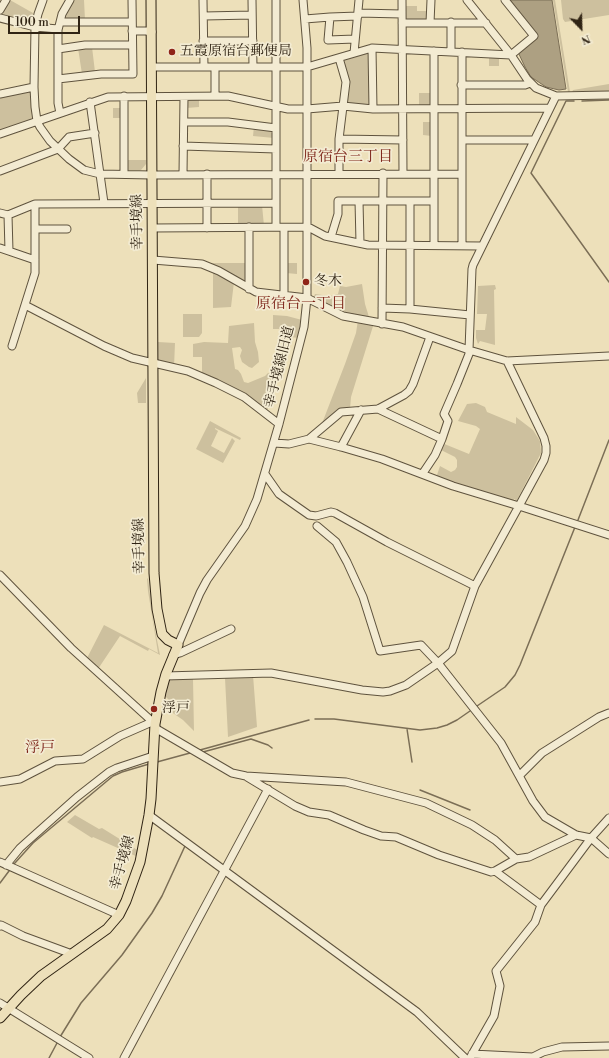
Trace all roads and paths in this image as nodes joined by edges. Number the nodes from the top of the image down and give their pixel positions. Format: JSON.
{"nodes":[{"id":1,"x":6,"y":0,"type":"edge"},
{"id":2,"x":44,"y":0,"type":"edge"},
{"id":3,"x":70,"y":0,"type":"edge"},
{"id":4,"x":132,"y":0,"type":"edge"},
{"id":5,"x":151,"y":0,"type":"edge"},
{"id":6,"x":203,"y":0,"type":"edge"},
{"id":7,"x":252,"y":0,"type":"edge"},
{"id":8,"x":276,"y":0,"type":"edge"},
{"id":9,"x":303,"y":0,"type":"edge"},
{"id":10,"x":359,"y":0,"type":"edge"},
{"id":11,"x":402,"y":0,"type":"edge"},
{"id":12,"x":431,"y":0,"type":"edge"},
{"id":13,"x":467,"y":0,"type":"edge"},
{"id":14,"x":505,"y":0,"type":"edge"},
{"id":15,"x":0,"y":10,"type":"edge"},
{"id":16,"x":402,"y":14,"type":"junction"},
{"id":17,"x":358,"y":15,"type":"junction"},
{"id":18,"x":204,"y":16,"type":"junction"},
{"id":19,"x":252,"y":16,"type":"junction"},
{"id":20,"x":330,"y":17,"type":"junction"},
{"id":21,"x":0,"y":18,"type":"edge"},
{"id":22,"x":305,"y":19,"type":"junction"},
{"id":23,"x":60,"y":22,"type":"junction"},
{"id":24,"x":132,"y":22,"type":"junction"},
{"id":25,"x":451,"y":22,"type":"junction"},
{"id":26,"x":402,"y":23,"type":"junction"},
{"id":27,"x":430,"y":23,"type":"junction"},
{"id":28,"x":486,"y":24,"type":"junction"},
{"id":29,"x":35,"y":28,"type":"junction"},
{"id":30,"x":58,"y":29,"type":"junction"},
{"id":31,"x":132,"y":32,"type":"junction"},
{"id":32,"x":152,"y":32,"type":"junction"},
{"id":33,"x":355,"y":39,"type":"junction"},
{"id":34,"x":203,"y":41,"type":"junction"},
{"id":35,"x":252,"y":42,"type":"junction"},
{"id":36,"x":132,"y":45,"type":"junction"},
{"id":37,"x":372,"y":48,"type":"junction"},
{"id":38,"x":58,"y":49,"type":"junction"},
{"id":39,"x":402,"y":50,"type":"junction"},
{"id":40,"x":434,"y":51,"type":"junction"},
{"id":41,"x":451,"y":52,"type":"junction"},
{"id":42,"x":462,"y":52,"type":"junction"},
{"id":43,"x":354,"y":53,"type":"junction"},
{"id":44,"x":511,"y":55,"type":"junction"},
{"id":45,"x":339,"y":58,"type":"junction"},
{"id":46,"x":151,"y":67,"type":"junction"},
{"id":47,"x":204,"y":67,"type":"junction"},
{"id":48,"x":215,"y":67,"type":"junction"},
{"id":49,"x":252,"y":67,"type":"junction"},
{"id":50,"x":276,"y":67,"type":"junction"},
{"id":51,"x":307,"y":67,"type":"junction"},
{"id":52,"x":58,"y":79,"type":"junction"},
{"id":53,"x":530,"y":83,"type":"junction"},
{"id":54,"x":461,"y":85,"type":"junction"},
{"id":55,"x":34,"y":87,"type":"junction"},
{"id":56,"x":0,"y":94,"type":"edge"},
{"id":57,"x":609,"y":95,"type":"edge"},
{"id":58,"x":124,"y":96,"type":"junction"},
{"id":59,"x":215,"y":96,"type":"junction"},
{"id":60,"x":556,"y":96,"type":"junction"},
{"id":61,"x":152,"y":97,"type":"junction"},
{"id":62,"x":184,"y":97,"type":"junction"},
{"id":63,"x":90,"y":102,"type":"junction"},
{"id":64,"x":343,"y":106,"type":"junction"},
{"id":65,"x":276,"y":107,"type":"junction"},
{"id":66,"x":550,"y":108,"type":"junction"},
{"id":67,"x":373,"y":109,"type":"junction"},
{"id":68,"x":402,"y":109,"type":"junction"},
{"id":69,"x":434,"y":109,"type":"junction"},
{"id":70,"x":461,"y":109,"type":"junction"},
{"id":71,"x":307,"y":110,"type":"junction"},
{"id":72,"x":60,"y":113,"type":"junction"},
{"id":73,"x":37,"y":121,"type":"junction"},
{"id":74,"x":184,"y":122,"type":"junction"},
{"id":75,"x":276,"y":128,"type":"junction"},
{"id":76,"x":95,"y":133,"type":"junction"},
{"id":77,"x":0,"y":134,"type":"edge"},
{"id":78,"x":339,"y":139,"type":"junction"},
{"id":79,"x":403,"y":140,"type":"junction"},
{"id":80,"x":462,"y":140,"type":"junction"},
{"id":81,"x":534,"y":140,"type":"junction"},
{"id":82,"x":183,"y":146,"type":"junction"},
{"id":83,"x":58,"y":149,"type":"junction"},
{"id":84,"x":276,"y":149,"type":"junction"},
{"id":85,"x":0,"y":171,"type":"edge"},
{"id":86,"x":339,"y":173,"type":"junction"},
{"id":87,"x":383,"y":173,"type":"junction"},
{"id":88,"x":403,"y":173,"type":"junction"},
{"id":89,"x":100,"y":174,"type":"junction"},
{"id":90,"x":124,"y":174,"type":"junction"},
{"id":91,"x":152,"y":174,"type":"junction"},
{"id":92,"x":183,"y":174,"type":"junction"},
{"id":93,"x":207,"y":174,"type":"junction"},
{"id":94,"x":276,"y":174,"type":"junction"},
{"id":95,"x":307,"y":174,"type":"junction"},
{"id":96,"x":434,"y":174,"type":"junction"},
{"id":97,"x":462,"y":174,"type":"junction"},
{"id":98,"x":359,"y":201,"type":"junction"},
{"id":99,"x":410,"y":201,"type":"junction"},
{"id":100,"x":434,"y":201,"type":"junction"},
{"id":101,"x":382,"y":202,"type":"junction"},
{"id":102,"x":104,"y":203,"type":"junction"},
{"id":103,"x":207,"y":203,"type":"junction"},
{"id":104,"x":276,"y":203,"type":"junction"},
{"id":105,"x":35,"y":204,"type":"junction"},
{"id":106,"x":152,"y":204,"type":"junction"},
{"id":107,"x":0,"y":213,"type":"edge"},
{"id":108,"x":8,"y":215,"type":"junction"},
{"id":109,"x":249,"y":227,"type":"junction"},
{"id":110,"x":280,"y":227,"type":"junction"},
{"id":111,"x":307,"y":227,"type":"junction"},
{"id":112,"x":152,"y":228,"type":"junction"},
{"id":113,"x":207,"y":228,"type":"junction"},
{"id":114,"x":35,"y":229,"type":"junction"},
{"id":115,"x":68,"y":229,"type":"dead end"},
{"id":116,"x":331,"y":238,"type":"junction"},
{"id":117,"x":360,"y":243,"type":"junction"},
{"id":118,"x":382,"y":245,"type":"junction"},
{"id":119,"x":409,"y":245,"type":"junction"},
{"id":120,"x":434,"y":245,"type":"junction"},
{"id":121,"x":462,"y":245,"type":"junction"},
{"id":122,"x":482,"y":246,"type":"junction"},
{"id":123,"x":0,"y":248,"type":"edge"},
{"id":124,"x":9,"y":251,"type":"junction"},
{"id":125,"x":35,"y":260,"type":"junction"},
{"id":126,"x":153,"y":260,"type":"junction"},
{"id":127,"x":249,"y":289,"type":"junction"},
{"id":128,"x":284,"y":295,"type":"junction"},
{"id":129,"x":307,"y":298,"type":"junction"},
{"id":130,"x":25,"y":305,"type":"junction"},
{"id":131,"x":382,"y":308,"type":"junction"},
{"id":132,"x":410,"y":309,"type":"junction"},
{"id":133,"x":470,"y":315,"type":"junction"},
{"id":134,"x":382,"y":324,"type":"junction"},
{"id":135,"x":430,"y":337,"type":"junction"},
{"id":136,"x":12,"y":346,"type":"dead end"},
{"id":137,"x":469,"y":350,"type":"junction"},
{"id":138,"x":609,"y":356,"type":"edge"},
{"id":139,"x":507,"y":361,"type":"junction"},
{"id":140,"x":153,"y":363,"type":"junction"},
{"id":141,"x":378,"y":409,"type":"junction"},
{"id":142,"x":362,"y":410,"type":"junction"},
{"id":143,"x":279,"y":424,"type":"junction"},
{"id":144,"x":309,"y":439,"type":"junction"},
{"id":145,"x":442,"y":439,"type":"junction"},
{"id":146,"x":274,"y":443,"type":"junction"},
{"id":147,"x":341,"y":447,"type":"junction"},
{"id":148,"x":423,"y":473,"type":"junction"},
{"id":149,"x":265,"y":474,"type":"junction"},
{"id":150,"x":519,"y":506,"type":"junction"},
{"id":151,"x":317,"y":526,"type":"dead end"},
{"id":152,"x":609,"y":535,"type":"edge"},
{"id":153,"x":1,"y":576,"type":"edge"},
{"id":154,"x":475,"y":586,"type":"junction"},
{"id":155,"x":231,"y":629,"type":"dead end"},
{"id":156,"x":178,"y":645,"type":"junction"},
{"id":157,"x":173,"y":655,"type":"junction"},
{"id":158,"x":438,"y":663,"type":"junction"},
{"id":159,"x":165,"y":676,"type":"junction"},
{"id":160,"x":609,"y":713,"type":"edge"},
{"id":161,"x":154,"y":725,"type":"junction"},
{"id":162,"x":153,"y":756,"type":"junction"},
{"id":163,"x":520,"y":775,"type":"junction"},
{"id":164,"x":246,"y":776,"type":"junction"},
{"id":165,"x":0,"y":782,"type":"edge"},
{"id":166,"x":268,"y":789,"type":"junction"},
{"id":167,"x":149,"y":815,"type":"junction"},
{"id":168,"x":609,"y":818,"type":"edge"},
{"id":169,"x":576,"y":835,"type":"junction"},
{"id":170,"x":591,"y":838,"type":"junction"},
{"id":171,"x":609,"y":854,"type":"edge"},
{"id":172,"x":516,"y":859,"type":"junction"},
{"id":173,"x":3,"y":864,"type":"edge"},
{"id":174,"x":224,"y":870,"type":"junction"},
{"id":175,"x":495,"y":871,"type":"junction"},
{"id":176,"x":541,"y":905,"type":"junction"},
{"id":177,"x":119,"y":915,"type":"junction"},
{"id":178,"x":0,"y":926,"type":"edge"},
{"id":179,"x":72,"y":954,"type":"junction"},
{"id":180,"x":0,"y":1003,"type":"edge"},
{"id":181,"x":9,"y":1008,"type":"junction"},
{"id":182,"x":0,"y":1018,"type":"edge"},
{"id":183,"x":609,"y":1046,"type":"edge"},
{"id":184,"x":471,"y":1056,"type":"edge"},
{"id":185,"x":89,"y":1058,"type":"edge"},
{"id":186,"x":124,"y":1058,"type":"edge"},
{"id":187,"x":465,"y":1058,"type":"edge"}],
"edges":[{"from":1,"to":15,"type":"street"},
{"from":2,"to":29,"type":"street"},
{"from":3,"to":23,"type":"street"},
{"from":4,"to":24,"type":"street"},
{"from":5,"to":32,"type":"main road","name":"幸手境線"},
{"from":6,"to":18,"type":"street"},
{"from":7,"to":19,"type":"street"},
{"from":8,"to":50,"type":"street"},
{"from":9,"to":22,"type":"street","name":"幸手境線旧道"},
{"from":10,"to":17,"type":"street"},
{"from":11,"to":16,"type":"street"},
{"from":12,"to":27,"type":"street"},
{"from":13,"to":28,"type":"street"},
{"from":14,"to":44,"type":"street"},
{"from":16,"to":17,"type":"street"},
{"from":16,"to":26,"type":"street"},
{"from":17,"to":20,"type":"street"},
{"from":17,"to":33,"type":"street"},
{"from":18,"to":19,"type":"street"},
{"from":18,"to":34,"type":"street"},
{"from":19,"to":35,"type":"street"},
{"from":20,"to":22,"type":"street"},
{"from":20,"to":33,"type":"street"},
{"from":21,"to":29,"type":"street"},
{"from":22,"to":51,"type":"street","name":"幸手境線旧道"},
{"from":23,"to":24,"type":"street"},
{"from":23,"to":30,"type":"street"},
{"from":24,"to":31,"type":"street"},
{"from":25,"to":27,"type":"street"},
{"from":25,"to":28,"type":"street"},
{"from":25,"to":41,"type":"street"},
{"from":26,"to":27,"type":"street"},
{"from":26,"to":39,"type":"street"},
{"from":28,"to":44,"type":"street"},
{"from":29,"to":30,"type":"street"},
{"from":29,"to":55,"type":"street"},
{"from":30,"to":38,"type":"street"},
{"from":31,"to":32,"type":"street"},
{"from":31,"to":36,"type":"street"},
{"from":32,"to":46,"type":"main road","name":"幸手境線"},
{"from":33,"to":43,"type":"street"},
{"from":34,"to":35,"type":"street"},
{"from":34,"to":47,"type":"street"},
{"from":35,"to":49,"type":"street"},
{"from":36,"to":38,"type":"street"},
{"from":36,"to":52,"type":"street"},
{"from":37,"to":39,"type":"street"},
{"from":37,"to":43,"type":"street"},
{"from":37,"to":67,"type":"street"},
{"from":38,"to":52,"type":"street"},
{"from":39,"to":40,"type":"street"},
{"from":39,"to":68,"type":"street"},
{"from":40,"to":41,"type":"street"},
{"from":40,"to":69,"type":"street"},
{"from":41,"to":42,"type":"street"},
{"from":42,"to":44,"type":"street"},
{"from":42,"to":54,"type":"street"},
{"from":43,"to":45,"type":"street"},
{"from":44,"to":53,"type":"street"},
{"from":45,"to":51,"type":"street"},
{"from":45,"to":64,"type":"street"},
{"from":46,"to":47,"type":"street"},
{"from":46,"to":61,"type":"main road","name":"幸手境線"},
{"from":47,"to":48,"type":"street"},
{"from":48,"to":49,"type":"street"},
{"from":48,"to":59,"type":"street"},
{"from":49,"to":50,"type":"street"},
{"from":50,"to":51,"type":"street"},
{"from":50,"to":65,"type":"street"},
{"from":51,"to":71,"type":"street","name":"幸手境線旧道"},
{"from":52,"to":72,"type":"street"},
{"from":53,"to":54,"type":"street"},
{"from":53,"to":60,"type":"street"},
{"from":54,"to":70,"type":"street"},
{"from":55,"to":56,"type":"street"},
{"from":55,"to":73,"type":"street"},
{"from":57,"to":60,"type":"street"},
{"from":58,"to":61,"type":"street"},
{"from":58,"to":63,"type":"street"},
{"from":58,"to":90,"type":"street"},
{"from":59,"to":62,"type":"street"},
{"from":59,"to":65,"type":"street"},
{"from":60,"to":66,"type":"street"},
{"from":61,"to":62,"type":"street"},
{"from":61,"to":91,"type":"main road","name":"幸手境線"},
{"from":62,"to":74,"type":"street"},
{"from":63,"to":72,"type":"street"},
{"from":63,"to":76,"type":"street"},
{"from":64,"to":67,"type":"street"},
{"from":64,"to":71,"type":"street"},
{"from":64,"to":78,"type":"street"},
{"from":65,"to":71,"type":"street"},
{"from":65,"to":75,"type":"street"},
{"from":66,"to":70,"type":"street"},
{"from":66,"to":81,"type":"street"},
{"from":67,"to":68,"type":"street"},
{"from":68,"to":69,"type":"street"},
{"from":68,"to":79,"type":"street"},
{"from":69,"to":70,"type":"street"},
{"from":69,"to":96,"type":"street"},
{"from":70,"to":80,"type":"street"},
{"from":71,"to":95,"type":"street","name":"幸手境線旧道"},
{"from":72,"to":73,"type":"street"},
{"from":73,"to":77,"type":"street"},
{"from":73,"to":83,"type":"street"},
{"from":74,"to":75,"type":"street"},
{"from":74,"to":82,"type":"street"},
{"from":75,"to":84,"type":"street"},
{"from":76,"to":83,"type":"street"},
{"from":76,"to":89,"type":"street"},
{"from":78,"to":79,"type":"street"},
{"from":78,"to":86,"type":"street"},
{"from":79,"to":88,"type":"street"},
{"from":80,"to":81,"type":"street"},
{"from":80,"to":97,"type":"street"},
{"from":81,"to":122,"type":"street"},
{"from":82,"to":84,"type":"street"},
{"from":82,"to":92,"type":"street"},
{"from":83,"to":85,"type":"street"},
{"from":83,"to":89,"type":"street"},
{"from":84,"to":94,"type":"street"},
{"from":86,"to":87,"type":"street"},
{"from":86,"to":95,"type":"street"},
{"from":87,"to":88,"type":"street"},
{"from":87,"to":101,"type":"street"},
{"from":88,"to":96,"type":"street"},
{"from":89,"to":90,"type":"street"},
{"from":89,"to":102,"type":"street"},
{"from":90,"to":91,"type":"street"},
{"from":91,"to":92,"type":"street"},
{"from":91,"to":106,"type":"main road","name":"幸手境線"},
{"from":92,"to":93,"type":"street"},
{"from":93,"to":94,"type":"street"},
{"from":93,"to":103,"type":"street"},
{"from":94,"to":95,"type":"street"},
{"from":94,"to":104,"type":"street"},
{"from":95,"to":111,"type":"street","name":"幸手境線旧道"},
{"from":96,"to":97,"type":"street"},
{"from":96,"to":100,"type":"street"},
{"from":97,"to":121,"type":"street"},
{"from":98,"to":101,"type":"street"},
{"from":98,"to":116,"type":"street"},
{"from":98,"to":117,"type":"street"},
{"from":99,"to":100,"type":"street"},
{"from":99,"to":101,"type":"street"},
{"from":99,"to":119,"type":"street"},
{"from":100,"to":120,"type":"street"},
{"from":101,"to":118,"type":"street"},
{"from":102,"to":105,"type":"street"},
{"from":102,"to":106,"type":"street"},
{"from":103,"to":104,"type":"street"},
{"from":103,"to":106,"type":"street"},
{"from":103,"to":113,"type":"street"},
{"from":104,"to":110,"type":"street"},
{"from":105,"to":108,"type":"street"},
{"from":105,"to":114,"type":"street"},
{"from":106,"to":112,"type":"main road","name":"幸手境線"},
{"from":107,"to":108,"type":"street"},
{"from":108,"to":124,"type":"street"},
{"from":109,"to":110,"type":"street"},
{"from":109,"to":113,"type":"street"},
{"from":109,"to":127,"type":"street"},
{"from":110,"to":111,"type":"street"},
{"from":110,"to":128,"type":"street"},
{"from":111,"to":116,"type":"street"},
{"from":111,"to":129,"type":"street","name":"幸手境線旧道"},
{"from":112,"to":113,"type":"street"},
{"from":112,"to":126,"type":"main road","name":"幸手境線"},
{"from":114,"to":115,"type":"street"},
{"from":114,"to":125,"type":"street"},
{"from":116,"to":117,"type":"street"},
{"from":117,"to":118,"type":"street"},
{"from":118,"to":119,"type":"street"},
{"from":118,"to":131,"type":"street"},
{"from":119,"to":120,"type":"street"},
{"from":119,"to":132,"type":"street"},
{"from":120,"to":121,"type":"street"},
{"from":121,"to":122,"type":"street"},
{"from":122,"to":133,"type":"street"},
{"from":123,"to":124,"type":"street"},
{"from":124,"to":125,"type":"street"},
{"from":125,"to":130,"type":"street"},
{"from":126,"to":127,"type":"street"},
{"from":126,"to":140,"type":"main road","name":"幸手境線"},
{"from":127,"to":128,"type":"street"},
{"from":128,"to":129,"type":"street"},
{"from":129,"to":134,"type":"street"},
{"from":129,"to":143,"type":"street","name":"幸手境線旧道"},
{"from":130,"to":136,"type":"street"},
{"from":130,"to":140,"type":"street"},
{"from":131,"to":132,"type":"street"},
{"from":131,"to":134,"type":"street"},
{"from":132,"to":133,"type":"street"},
{"from":133,"to":137,"type":"street"},
{"from":134,"to":135,"type":"street"},
{"from":135,"to":137,"type":"street"},
{"from":135,"to":141,"type":"street"},
{"from":137,"to":139,"type":"street"},
{"from":137,"to":145,"type":"street"},
{"from":138,"to":139,"type":"street"},
{"from":139,"to":150,"type":"street"},
{"from":140,"to":143,"type":"street"},
{"from":140,"to":156,"type":"main road","name":"幸手境線"},
{"from":141,"to":142,"type":"street"},
{"from":141,"to":145,"type":"street"},
{"from":142,"to":144,"type":"street"},
{"from":142,"to":147,"type":"street"},
{"from":143,"to":146,"type":"street","name":"幸手境線旧道"},
{"from":144,"to":146,"type":"street"},
{"from":144,"to":147,"type":"street"},
{"from":145,"to":148,"type":"street"},
{"from":146,"to":149,"type":"street","name":"幸手境線旧道"},
{"from":147,"to":148,"type":"street"},
{"from":148,"to":150,"type":"street"},
{"from":149,"to":154,"type":"street"},
{"from":149,"to":156,"type":"street","name":"幸手境線旧道"},
{"from":150,"to":152,"type":"street"},
{"from":150,"to":154,"type":"street"},
{"from":151,"to":158,"type":"street"},
{"from":153,"to":161,"type":"street"},
{"from":154,"to":158,"type":"street"},
{"from":155,"to":157,"type":"street"},
{"from":156,"to":157,"type":"main road","name":"幸手境線"},
{"from":157,"to":159,"type":"main road","name":"幸手境線"},
{"from":158,"to":159,"type":"street"},
{"from":158,"to":163,"type":"street"},
{"from":159,"to":161,"type":"main road","name":"幸手境線"},
{"from":160,"to":163,"type":"street"},
{"from":161,"to":162,"type":"main road","name":"幸手境線"},
{"from":161,"to":164,"type":"street"},
{"from":161,"to":165,"type":"street"},
{"from":162,"to":167,"type":"main road","name":"幸手境線"},
{"from":162,"to":173,"type":"street"},
{"from":163,"to":169,"type":"street"},
{"from":164,"to":166,"type":"street"},
{"from":164,"to":172,"type":"street"},
{"from":166,"to":174,"type":"street"},
{"from":166,"to":175,"type":"street"},
{"from":167,"to":174,"type":"street"},
{"from":167,"to":177,"type":"main road","name":"幸手境線"},
{"from":168,"to":170,"type":"street"},
{"from":169,"to":170,"type":"street"},
{"from":169,"to":172,"type":"street"},
{"from":170,"to":171,"type":"street"},
{"from":170,"to":176,"type":"street"},
{"from":172,"to":175,"type":"street"},
{"from":173,"to":177,"type":"street"},
{"from":174,"to":186,"type":"street"},
{"from":174,"to":187,"type":"street"},
{"from":175,"to":176,"type":"street"},
{"from":176,"to":184,"type":"street"},
{"from":177,"to":179,"type":"main road","name":"幸手境線"},
{"from":178,"to":179,"type":"street"},
{"from":179,"to":181,"type":"main road","name":"幸手境線"},
{"from":180,"to":181,"type":"street"},
{"from":181,"to":182,"type":"main road","name":"幸手境線"},
{"from":181,"to":185,"type":"street"},
{"from":183,"to":184,"type":"street"}]}
